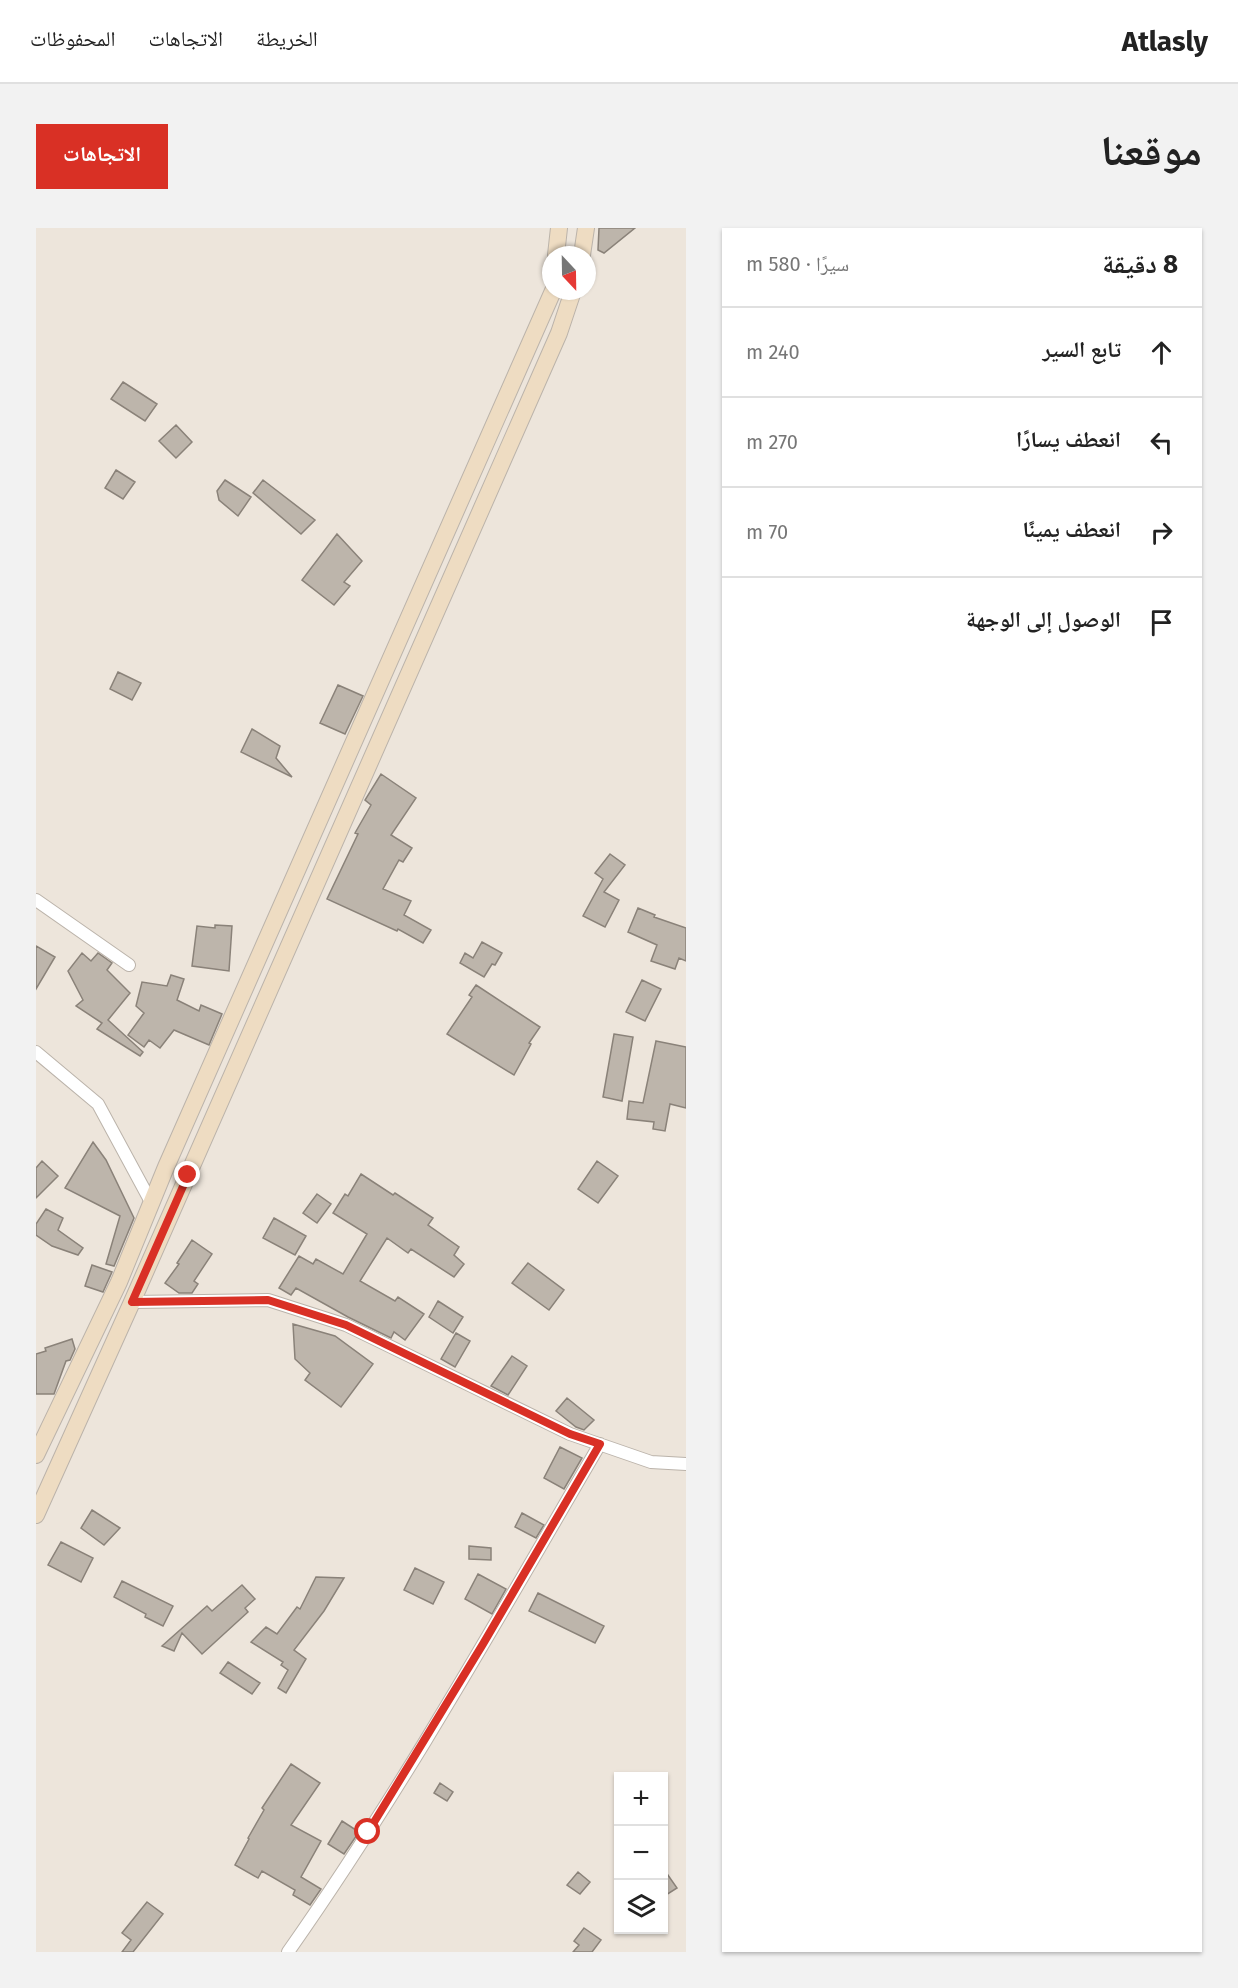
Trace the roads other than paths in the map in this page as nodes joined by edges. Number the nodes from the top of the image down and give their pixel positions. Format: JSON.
{"nodes":[{"id":1,"x":559,"y":228,"type":"edge"},
{"id":2,"x":586,"y":228,"type":"edge"},
{"id":3,"x":557,"y":246,"type":"edge"},
{"id":4,"x":583,"y":246,"type":"edge"},
{"id":5,"x":549,"y":300,"type":"edge"},
{"id":6,"x":570,"y":300,"type":"edge"},
{"id":7,"x":36,"y":900,"type":"edge"},
{"id":8,"x":129,"y":965,"type":"dead end"},
{"id":9,"x":36,"y":1052,"type":"edge"},
{"id":10,"x":166,"y":1167,"type":"junction"},
{"id":11,"x":188,"y":1175,"type":"junction"},
{"id":12,"x":151,"y":1202,"type":"junction"},
{"id":13,"x":132,"y":1302,"type":"junction"},
{"id":14,"x":600,"y":1444,"type":"junction"},
{"id":15,"x":36,"y":1453,"type":"edge"},
{"id":16,"x":686,"y":1464,"type":"edge"},
{"id":17,"x":36,"y":1515,"type":"edge"},
{"id":18,"x":288,"y":1952,"type":"edge"}],
"edges":[{"from":1,"to":3,"type":"main road"},
{"from":2,"to":4,"type":"main road"},
{"from":5,"to":10,"type":"main road"},
{"from":6,"to":11,"type":"main road"},
{"from":7,"to":8,"type":"street"},
{"from":9,"to":12,"type":"street"},
{"from":10,"to":11,"type":"main road"},
{"from":10,"to":12,"type":"main road"},
{"from":11,"to":13,"type":"main road"},
{"from":12,"to":15,"type":"main road"},
{"from":13,"to":14,"type":"street"},
{"from":13,"to":17,"type":"main road"},
{"from":14,"to":16,"type":"street"},
{"from":14,"to":18,"type":"street"}]}
